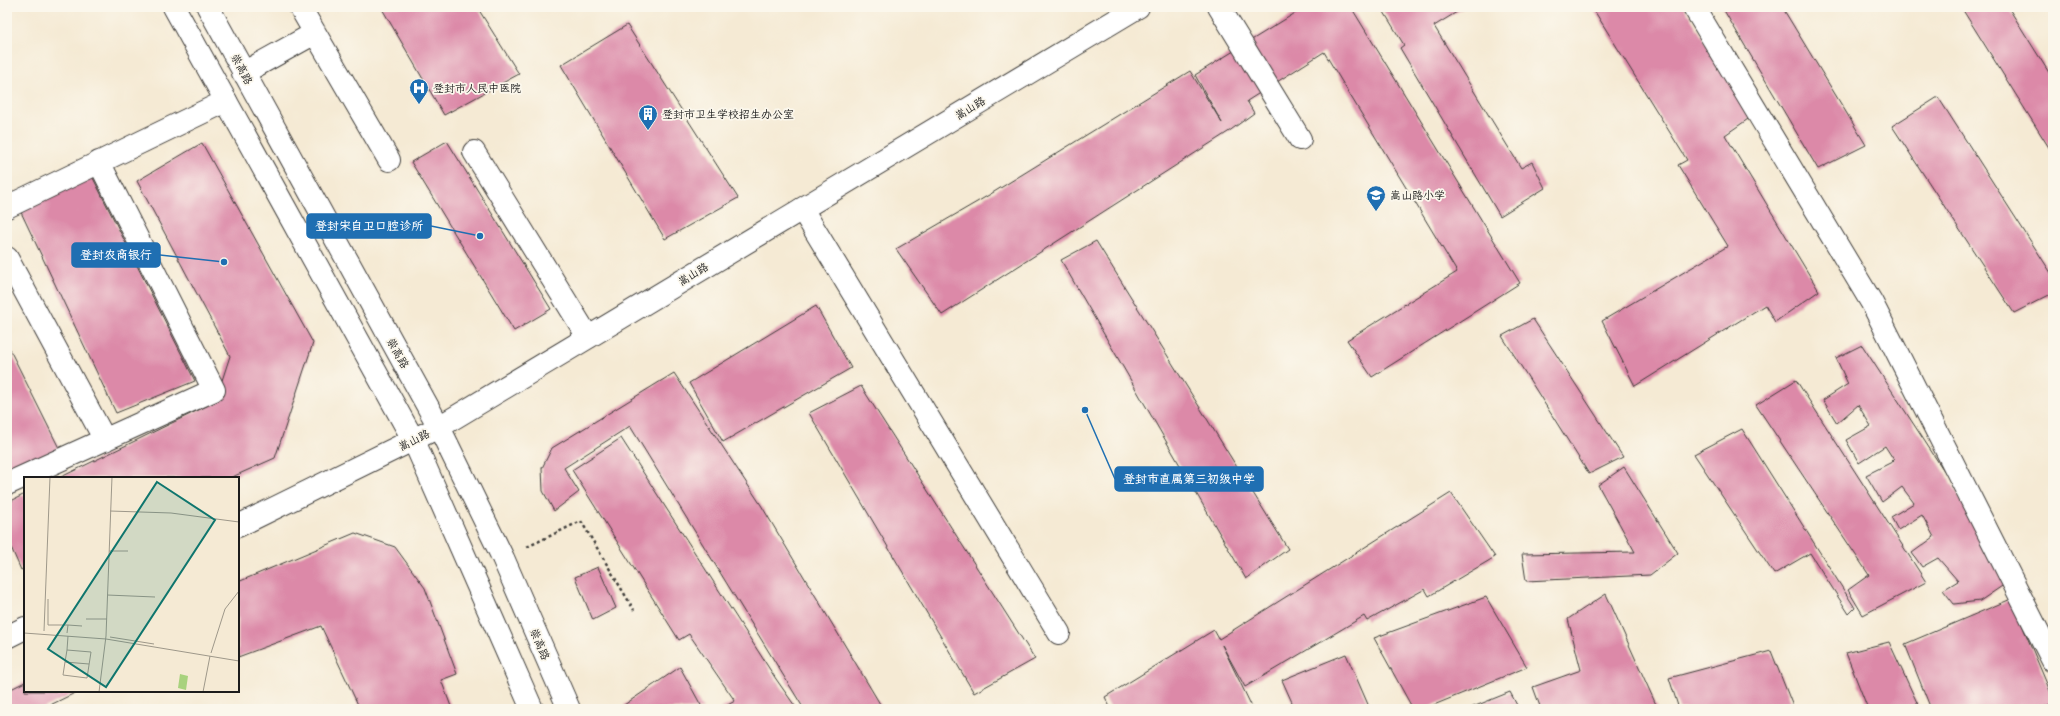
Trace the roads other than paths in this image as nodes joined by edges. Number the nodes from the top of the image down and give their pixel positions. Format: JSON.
{"nodes":[{"id":1,"x":174,"y":7,"type":"edge"},
{"id":2,"x":208,"y":7,"type":"edge"},
{"id":3,"x":300,"y":7,"type":"edge"},
{"id":4,"x":1138,"y":7,"type":"edge"},
{"id":5,"x":1219,"y":7,"type":"edge"},
{"id":6,"x":1694,"y":7,"type":"edge"},
{"id":7,"x":316,"y":33,"type":"junction"},
{"id":8,"x":243,"y":73,"type":"junction"},
{"id":9,"x":226,"y":101,"type":"junction"},
{"id":10,"x":1300,"y":139,"type":"dead end"},
{"id":11,"x":474,"y":152,"type":"dead end"},
{"id":12,"x":389,"y":160,"type":"dead end"},
{"id":13,"x":99,"y":162,"type":"junction"},
{"id":14,"x":7,"y":207,"type":"edge"},
{"id":15,"x":802,"y":209,"type":"junction"},
{"id":16,"x":7,"y":258,"type":"edge"},
{"id":17,"x":588,"y":337,"type":"junction"},
{"id":18,"x":439,"y":427,"type":"junction"},
{"id":19,"x":105,"y":440,"type":"junction"},
{"id":20,"x":414,"y":441,"type":"junction"},
{"id":21,"x":7,"y":484,"type":"edge"},
{"id":22,"x":239,"y":526,"type":"edge"},
{"id":23,"x":24,"y":628,"type":"edge"},
{"id":24,"x":1059,"y":633,"type":"dead end"},
{"id":25,"x":7,"y":637,"type":"edge"},
{"id":26,"x":2053,"y":661,"type":"edge"},
{"id":27,"x":532,"y":709,"type":"edge"},
{"id":28,"x":568,"y":709,"type":"edge"}],
"edges":[{"from":1,"to":9,"type":"street"},
{"from":2,"to":8,"type":"street","name":"崇高路"},
{"from":3,"to":7,"type":"street"},
{"from":4,"to":15,"type":"street","name":"嵩山路"},
{"from":5,"to":10,"type":"street"},
{"from":6,"to":26,"type":"street"},
{"from":7,"to":8,"type":"street"},
{"from":7,"to":12,"type":"street"},
{"from":8,"to":18,"type":"street","name":"崇高路"},
{"from":9,"to":13,"type":"street"},
{"from":9,"to":20,"type":"street"},
{"from":11,"to":17,"type":"street"},
{"from":13,"to":14,"type":"street"},
{"from":13,"to":19,"type":"street"},
{"from":15,"to":17,"type":"street","name":"嵩山路"},
{"from":15,"to":24,"type":"street"},
{"from":16,"to":19,"type":"street"},
{"from":17,"to":18,"type":"street","name":"嵩山路"},
{"from":18,"to":20,"type":"street","name":"嵩山路"},
{"from":18,"to":28,"type":"street","name":"崇高路"},
{"from":19,"to":21,"type":"street"},
{"from":20,"to":22,"type":"street","name":"嵩山路"},
{"from":20,"to":27,"type":"street"},
{"from":23,"to":25,"type":"street"}]}
